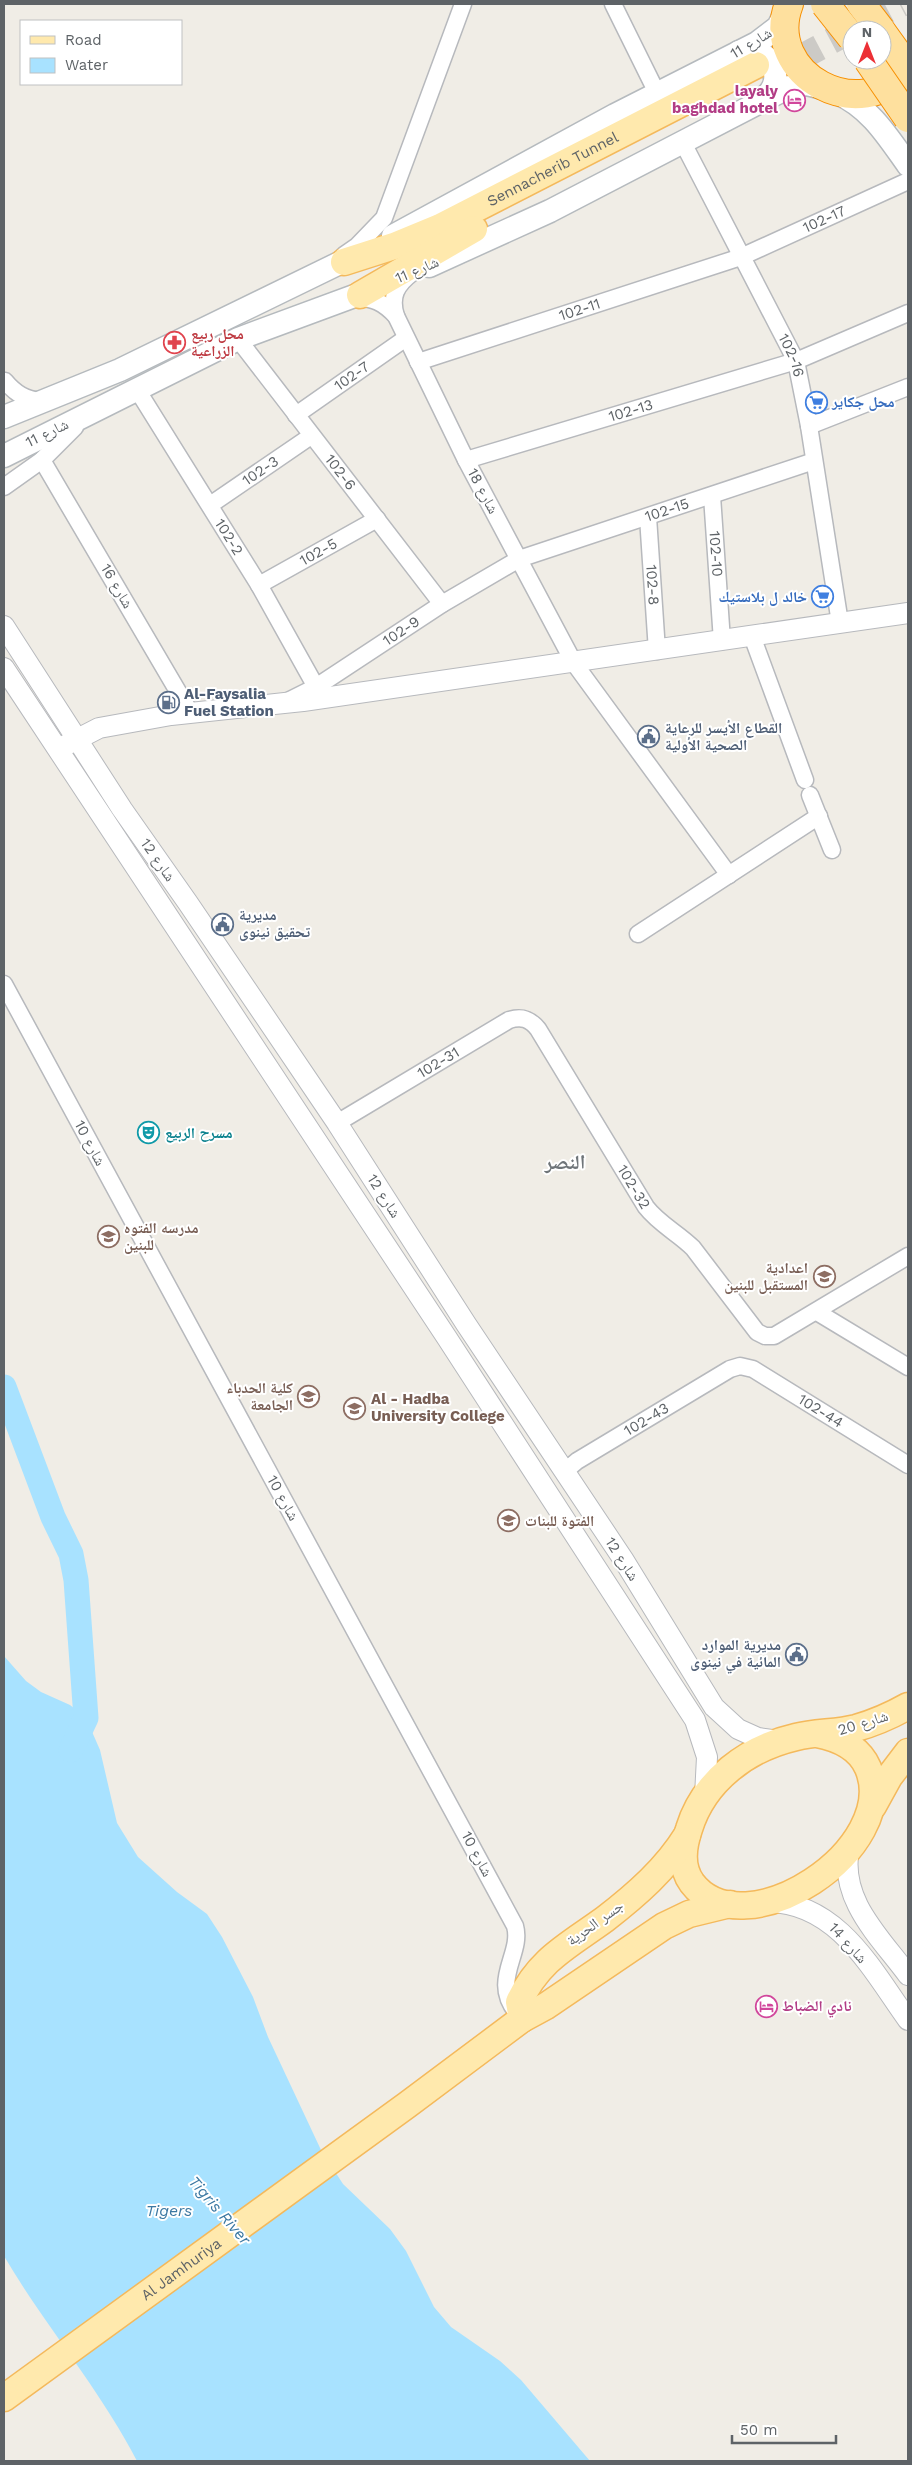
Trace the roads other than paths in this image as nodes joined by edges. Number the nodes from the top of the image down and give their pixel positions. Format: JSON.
{"nodes":[{"id":1,"x":463,"y":4,"type":"edge"},
{"id":2,"x":613,"y":4,"type":"edge"},
{"id":3,"x":825,"y":4,"type":"edge"},
{"id":4,"x":861,"y":4,"type":"edge"},
{"id":5,"x":787,"y":7,"type":"edge"},
{"id":6,"x":873,"y":20,"type":"edge"},
{"id":7,"x":842,"y":25,"type":"edge"},
{"id":8,"x":892,"y":46,"type":"edge"},
{"id":9,"x":908,"y":68,"type":"edge"},
{"id":10,"x":875,"y":70,"type":"edge"},
{"id":11,"x":754,"y":74,"type":"junction"},
{"id":12,"x":830,"y":90,"type":"junction"},
{"id":13,"x":657,"y":93,"type":"junction"},
{"id":14,"x":908,"y":118,"type":"edge"},
{"id":15,"x":682,"y":141,"type":"junction"},
{"id":16,"x":908,"y":166,"type":"edge"},
{"id":17,"x":908,"y":181,"type":"edge"},
{"id":18,"x":741,"y":257,"type":"junction"},
{"id":19,"x":344,"y":262,"type":"junction"},
{"id":20,"x":414,"y":272,"type":"junction"},
{"id":21,"x":311,"y":277,"type":"junction"},
{"id":22,"x":354,"y":296,"type":"junction"},
{"id":23,"x":908,"y":312,"type":"edge"},
{"id":24,"x":396,"y":316,"type":"junction"},
{"id":25,"x":406,"y":338,"type":"junction"},
{"id":26,"x":238,"y":339,"type":"junction"},
{"id":27,"x":418,"y":362,"type":"junction"},
{"id":28,"x":796,"y":362,"type":"junction"},
{"id":29,"x":4,"y":380,"type":"edge"},
{"id":30,"x":908,"y":387,"type":"edge"},
{"id":31,"x":138,"y":390,"type":"junction"},
{"id":32,"x":51,"y":399,"type":"junction"},
{"id":33,"x":108,"y":405,"type":"junction"},
{"id":34,"x":4,"y":412,"type":"edge"},
{"id":35,"x":296,"y":415,"type":"junction"},
{"id":36,"x":4,"y":417,"type":"edge"},
{"id":37,"x":809,"y":426,"type":"junction"},
{"id":38,"x":311,"y":436,"type":"junction"},
{"id":39,"x":4,"y":456,"type":"edge"},
{"id":40,"x":42,"y":460,"type":"junction"},
{"id":41,"x":466,"y":460,"type":"junction"},
{"id":42,"x":814,"y":461,"type":"junction"},
{"id":43,"x":4,"y":487,"type":"edge"},
{"id":44,"x":712,"y":496,"type":"junction"},
{"id":45,"x":210,"y":505,"type":"junction"},
{"id":46,"x":648,"y":517,"type":"junction"},
{"id":47,"x":377,"y":519,"type":"junction"},
{"id":48,"x":518,"y":559,"type":"junction"},
{"id":49,"x":259,"y":585,"type":"junction"},
{"id":50,"x":442,"y":604,"type":"junction"},
{"id":51,"x":908,"y":613,"type":"edge"},
{"id":52,"x":840,"y":623,"type":"junction"},
{"id":53,"x":4,"y":626,"type":"edge"},
{"id":54,"x":752,"y":636,"type":"junction"},
{"id":55,"x":722,"y":641,"type":"junction"},
{"id":56,"x":657,"y":651,"type":"junction"},
{"id":57,"x":574,"y":663,"type":"junction"},
{"id":58,"x":4,"y":668,"type":"edge"},
{"id":59,"x":316,"y":687,"type":"junction"},
{"id":60,"x":285,"y":703,"type":"junction"},
{"id":61,"x":190,"y":712,"type":"junction"},
{"id":62,"x":76,"y":738,"type":"junction"},
{"id":63,"x":58,"y":750,"type":"junction"},
{"id":64,"x":819,"y":816,"type":"junction"},
{"id":65,"x":832,"y":850,"type":"dead end"},
{"id":66,"x":729,"y":875,"type":"junction"},
{"id":67,"x":638,"y":934,"type":"dead end"},
{"id":68,"x":4,"y":984,"type":"edge"},
{"id":69,"x":538,"y":1029,"type":"joint"},
{"id":70,"x":295,"y":1063,"type":"junction"},
{"id":71,"x":274,"y":1077,"type":"junction"},
{"id":72,"x":337,"y":1123,"type":"junction"},
{"id":73,"x":908,"y":1256,"type":"edge"},
{"id":74,"x":817,"y":1312,"type":"junction"},
{"id":75,"x":466,"y":1324,"type":"junction"},
{"id":76,"x":447,"y":1338,"type":"junction"},
{"id":77,"x":908,"y":1367,"type":"edge"},
{"id":78,"x":730,"y":1368,"type":"joint"},
{"id":79,"x":908,"y":1465,"type":"edge"},
{"id":80,"x":564,"y":1472,"type":"junction"},
{"id":81,"x":908,"y":1706,"type":"edge"},
{"id":82,"x":817,"y":1734,"type":"junction"},
{"id":83,"x":779,"y":1741,"type":"junction"},
{"id":84,"x":908,"y":1752,"type":"edge"},
{"id":85,"x":705,"y":1796,"type":"junction"},
{"id":86,"x":872,"y":1806,"type":"junction"},
{"id":87,"x":687,"y":1835,"type":"junction"},
{"id":88,"x":849,"y":1848,"type":"junction"},
{"id":89,"x":765,"y":1902,"type":"junction"},
{"id":90,"x":730,"y":1904,"type":"junction"},
{"id":91,"x":908,"y":1975,"type":"edge"},
{"id":92,"x":522,"y":2019,"type":"junction"},
{"id":93,"x":908,"y":2020,"type":"edge"},
{"id":94,"x":4,"y":2398,"type":"edge"}],
"edges":[{"from":1,"to":21,"type":"street","name":"شارع 11"},
{"from":2,"to":13,"type":"street"},
{"from":3,"to":7,"type":"highway","bridge":true},
{"from":4,"to":6,"type":"highway","bridge":true},
{"from":5,"to":11,"type":"main road","name":"شارع 11"},
{"from":5,"to":12,"type":"highway"},
{"from":8,"to":9,"type":"highway"},
{"from":9,"to":12,"type":"highway"},
{"from":10,"to":14,"type":"highway","bridge":true},
{"from":11,"to":12,"type":"main road","name":"شارع 11"},
{"from":11,"to":13,"type":"main road","name":"شارع 11"},
{"from":11,"to":15,"type":"main road","name":"شارع 11"},
{"from":11,"to":19,"type":"main road","name":"Sennacherib Tunnel"},
{"from":11,"to":22,"type":"main road","name":"Sennacherib Tunnel"},
{"from":12,"to":16,"type":"main road","name":"شارع 11"},
{"from":13,"to":19,"type":"main road","name":"شارع 11"},
{"from":15,"to":18,"type":"street","name":"102-16"},
{"from":15,"to":20,"type":"main road","name":"شارع 11"},
{"from":17,"to":18,"type":"street","name":"102-17"},
{"from":18,"to":27,"type":"street","name":"102-11"},
{"from":18,"to":28,"type":"street","name":"102-16"},
{"from":19,"to":21,"type":"main road","name":"شارع 11"},
{"from":20,"to":22,"type":"main road","name":"شارع 11"},
{"from":20,"to":24,"type":"street"},
{"from":21,"to":32,"type":"main road","name":"شارع 11"},
{"from":22,"to":24,"type":"street"},
{"from":22,"to":26,"type":"main road","name":"شارع 11"},
{"from":23,"to":28,"type":"street","name":"102-13"},
{"from":24,"to":25,"type":"street","name":"شارع 18"},
{"from":25,"to":27,"type":"street","name":"شارع 18"},
{"from":25,"to":35,"type":"street","name":"102-7"},
{"from":26,"to":31,"type":"main road","name":"شارع 11"},
{"from":26,"to":35,"type":"street","name":"102-6"},
{"from":27,"to":41,"type":"street","name":"شارع 18"},
{"from":28,"to":37,"type":"street","name":"102-16"},
{"from":28,"to":41,"type":"street","name":"102-13"},
{"from":29,"to":32,"type":"street"},
{"from":29,"to":34,"type":"street"},
{"from":30,"to":37,"type":"street"},
{"from":31,"to":33,"type":"main road","name":"شارع 11"},
{"from":31,"to":45,"type":"street","name":"102-2"},
{"from":32,"to":36,"type":"main road","name":"شارع 11"},
{"from":33,"to":39,"type":"main road","name":"شارع 11"},
{"from":33,"to":40,"type":"street"},
{"from":35,"to":38,"type":"street","name":"102-6"},
{"from":37,"to":42,"type":"street","name":"102-16"},
{"from":38,"to":45,"type":"street","name":"102-3"},
{"from":38,"to":47,"type":"street","name":"102-6"},
{"from":40,"to":43,"type":"street"},
{"from":40,"to":61,"type":"street","name":"شارع 16"},
{"from":41,"to":48,"type":"street","name":"شارع 18"},
{"from":42,"to":44,"type":"street","name":"102-15"},
{"from":42,"to":52,"type":"street","name":"102-16"},
{"from":44,"to":46,"type":"street","name":"102-15"},
{"from":44,"to":55,"type":"street","name":"102-10"},
{"from":45,"to":49,"type":"street","name":"102-2"},
{"from":46,"to":48,"type":"street","name":"102-15"},
{"from":46,"to":56,"type":"street","name":"102-8"},
{"from":47,"to":49,"type":"street","name":"102-5"},
{"from":47,"to":50,"type":"street","name":"102-6"},
{"from":48,"to":50,"type":"street","name":"102-9"},
{"from":48,"to":57,"type":"street","name":"شارع 18"},
{"from":49,"to":59,"type":"street","name":"102-2"},
{"from":50,"to":59,"type":"street","name":"102-9"},
{"from":51,"to":52,"type":"street"},
{"from":52,"to":54,"type":"street"},
{"from":53,"to":62,"type":"street","name":"شارع 12"},
{"from":54,"to":55,"type":"street"},
{"from":54,"to":64,"type":"street"},
{"from":55,"to":56,"type":"street"},
{"from":56,"to":57,"type":"street"},
{"from":57,"to":60,"type":"street"},
{"from":57,"to":66,"type":"street","name":"شارع 18"},
{"from":58,"to":63,"type":"street","name":"شارع 12"},
{"from":59,"to":60,"type":"street","name":"102-9"},
{"from":60,"to":61,"type":"street"},
{"from":61,"to":62,"type":"street"},
{"from":62,"to":63,"type":"street"},
{"from":62,"to":70,"type":"street","name":"شارع 12"},
{"from":63,"to":71,"type":"street","name":"شارع 12"},
{"from":64,"to":65,"type":"street"},
{"from":64,"to":66,"type":"street"},
{"from":66,"to":67,"type":"street"},
{"from":68,"to":92,"type":"street","name":"شارع 10"},
{"from":69,"to":72,"type":"street","name":"102-31"},
{"from":69,"to":74,"type":"street","name":"102-32"},
{"from":70,"to":71,"type":"street"},
{"from":70,"to":72,"type":"street","name":"شارع 12"},
{"from":71,"to":76,"type":"street","name":"شارع 12"},
{"from":72,"to":75,"type":"street","name":"شارع 12"},
{"from":73,"to":74,"type":"street"},
{"from":74,"to":77,"type":"street"},
{"from":75,"to":76,"type":"street"},
{"from":75,"to":80,"type":"street","name":"شارع 12"},
{"from":76,"to":85,"type":"street","name":"شارع 12"},
{"from":78,"to":79,"type":"street","name":"102-44"},
{"from":78,"to":80,"type":"street","name":"102-43"},
{"from":80,"to":83,"type":"street","name":"شارع 12"},
{"from":81,"to":82,"type":"main road","name":"شارع 20"},
{"from":82,"to":83,"type":"main road"},
{"from":82,"to":86,"type":"main road"},
{"from":83,"to":85,"type":"main road"},
{"from":84,"to":86,"type":"main road"},
{"from":85,"to":87,"type":"main road"},
{"from":86,"to":88,"type":"main road"},
{"from":87,"to":90,"type":"main road"},
{"from":87,"to":92,"type":"main road","name":"جسر الحرية"},
{"from":88,"to":89,"type":"main road"},
{"from":88,"to":91,"type":"street","name":"شارع 14"},
{"from":89,"to":90,"type":"main road"},
{"from":89,"to":93,"type":"street","name":"شارع 14"},
{"from":90,"to":92,"type":"main road"},
{"from":92,"to":94,"type":"main road","name":"Al Jamhuriya"}]}
